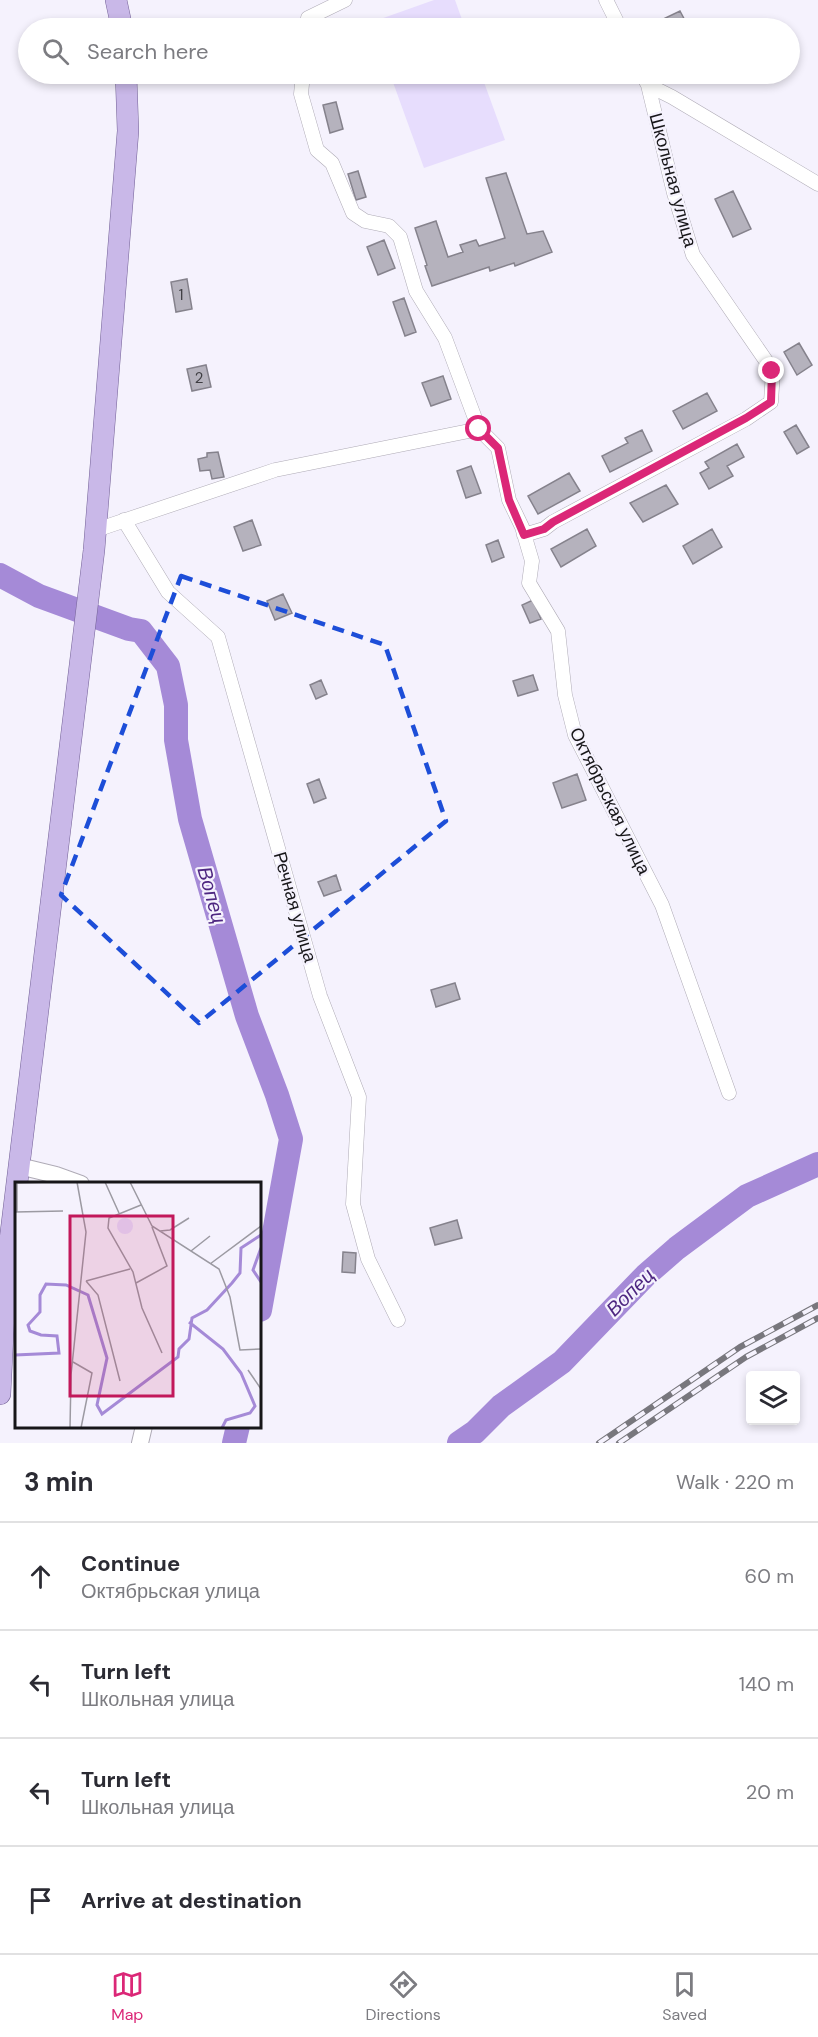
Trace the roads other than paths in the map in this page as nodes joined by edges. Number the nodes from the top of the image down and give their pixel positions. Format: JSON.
{"nodes":[{"id":1,"x":116,"y":0,"type":"edge"},
{"id":2,"x":345,"y":0,"type":"edge"},
{"id":3,"x":606,"y":0,"type":"edge"},
{"id":4,"x":120,"y":18,"type":"edge"},
{"id":5,"x":308,"y":18,"type":"edge"},
{"id":6,"x":615,"y":18,"type":"edge"},
{"id":7,"x":126,"y":84,"type":"edge"},
{"id":8,"x":302,"y":84,"type":"edge"},
{"id":9,"x":646,"y":84,"type":"edge"},
{"id":10,"x":651,"y":84,"type":"edge"},
{"id":11,"x":818,"y":184,"type":"edge"},
{"id":12,"x":479,"y":429,"type":"junction"},
{"id":13,"x":124,"y":520,"type":"junction"},
{"id":14,"x":524,"y":535,"type":"junction"},
{"id":15,"x":95,"y":540,"type":"junction"},
{"id":16,"x":729,"y":1093,"type":"dead end"},
{"id":17,"x":19,"y":1166,"type":"junction"},
{"id":18,"x":17,"y":1182,"type":"edge"},
{"id":19,"x":76,"y":1182,"type":"edge"},
{"id":20,"x":15,"y":1199,"type":"edge"},
{"id":21,"x":398,"y":1320,"type":"dead end"},
{"id":22,"x":0,"y":1394,"type":"edge"},
{"id":23,"x":144,"y":1428,"type":"edge"},
{"id":24,"x":140,"y":1443,"type":"edge"}],
"edges":[{"from":1,"to":4,"type":"main road"},
{"from":2,"to":5,"type":"street"},
{"from":3,"to":6,"type":"street"},
{"from":7,"to":15,"type":"main road"},
{"from":8,"to":12,"type":"street","name":"Октябрьская улица"},
{"from":9,"to":14,"type":"street","name":"Школьная улица"},
{"from":10,"to":11,"type":"street"},
{"from":12,"to":13,"type":"street"},
{"from":12,"to":14,"type":"street","name":"Октябрьская улица"},
{"from":13,"to":15,"type":"street"},
{"from":13,"to":21,"type":"street","name":"Речная улица"},
{"from":14,"to":16,"type":"street","name":"Октябрьская улица"},
{"from":15,"to":17,"type":"main road"},
{"from":17,"to":18,"type":"main road"},
{"from":17,"to":19,"type":"street"},
{"from":20,"to":22,"type":"main road"},
{"from":23,"to":24,"type":"street"}]}
